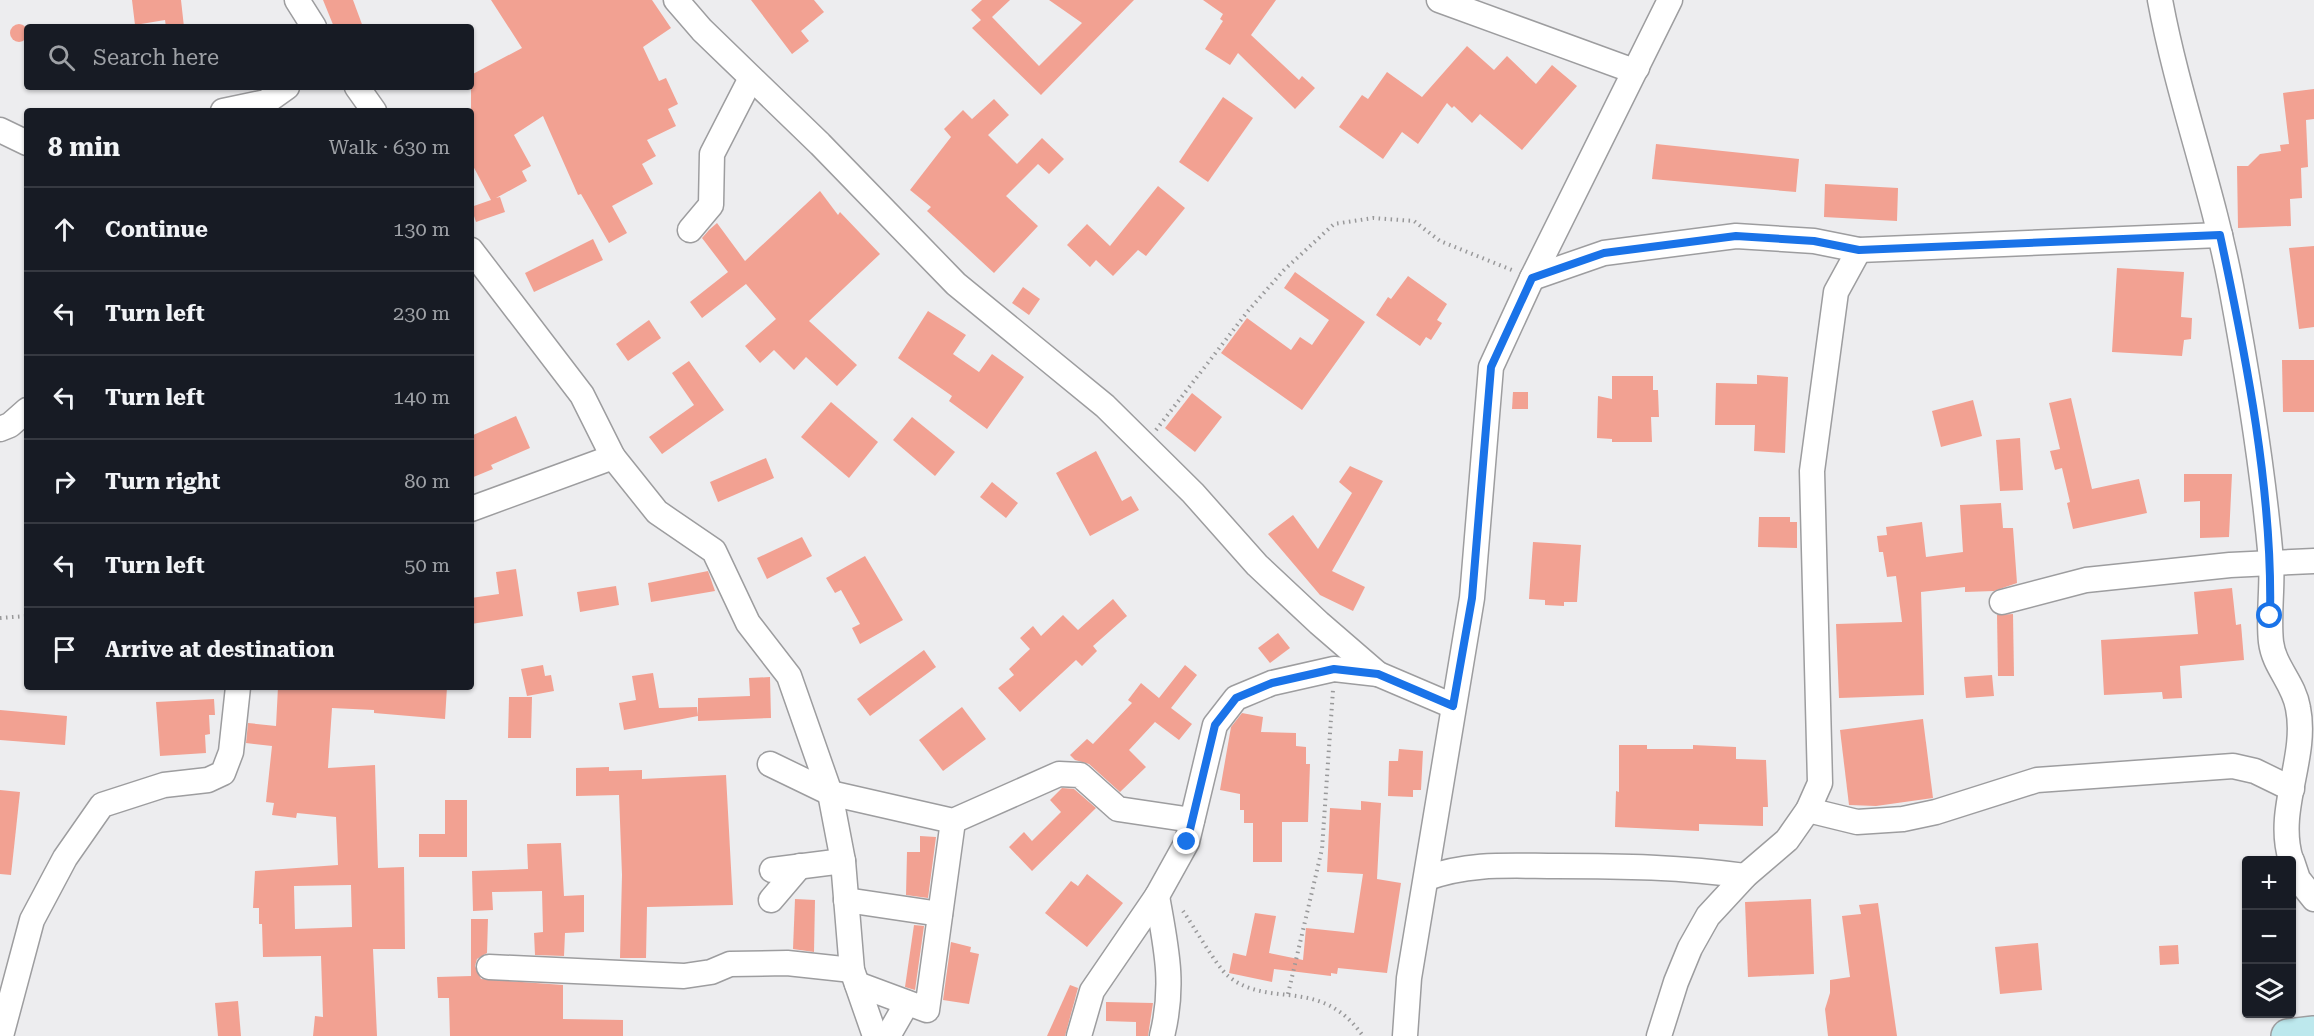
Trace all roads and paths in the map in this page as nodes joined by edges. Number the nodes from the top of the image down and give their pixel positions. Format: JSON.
{"nodes":[{"id":1,"x":297,"y":0,"type":"edge"},
{"id":2,"x":676,"y":0,"type":"edge"},
{"id":3,"x":1439,"y":0,"type":"edge"},
{"id":4,"x":1670,"y":0,"type":"edge"},
{"id":5,"x":2160,"y":0,"type":"edge"},
{"id":6,"x":311,"y":24,"type":"edge"},
{"id":7,"x":1637,"y":68,"type":"junction"},
{"id":8,"x":751,"y":78,"type":"junction"},
{"id":9,"x":283,"y":90,"type":"edge"},
{"id":10,"x":359,"y":90,"type":"edge"},
{"id":11,"x":237,"y":108,"type":"edge"},
{"id":12,"x":372,"y":108,"type":"edge"},
{"id":13,"x":0,"y":130,"type":"edge"},
{"id":14,"x":24,"y":142,"type":"edge"},
{"id":15,"x":690,"y":230,"type":"dead end"},
{"id":16,"x":2220,"y":235,"type":"junction"},
{"id":17,"x":1859,"y":250,"type":"junction"},
{"id":18,"x":474,"y":254,"type":"edge"},
{"id":19,"x":1532,"y":278,"type":"junction"},
{"id":20,"x":24,"y":413,"type":"edge"},
{"id":21,"x":0,"y":429,"type":"edge"},
{"id":22,"x":1144,"y":443,"type":"junction"},
{"id":23,"x":613,"y":457,"type":"junction"},
{"id":24,"x":474,"y":508,"type":"edge"},
{"id":25,"x":2314,"y":561,"type":"edge"},
{"id":26,"x":2271,"y":563,"type":"junction"},
{"id":27,"x":2002,"y":602,"type":"dead end"},
{"id":28,"x":24,"y":616,"type":"edge"},
{"id":29,"x":0,"y":618,"type":"edge"},
{"id":30,"x":1334,"y":669,"type":"junction"},
{"id":31,"x":1378,"y":674,"type":"junction"},
{"id":32,"x":238,"y":690,"type":"edge"},
{"id":33,"x":1453,"y":706,"type":"junction"},
{"id":34,"x":770,"y":764,"type":"dead end"},
{"id":35,"x":2292,"y":789,"type":"junction"},
{"id":36,"x":830,"y":794,"type":"junction"},
{"id":37,"x":1808,"y":810,"type":"junction"},
{"id":38,"x":952,"y":820,"type":"junction"},
{"id":39,"x":1192,"y":820,"type":"junction"},
{"id":40,"x":2290,"y":856,"type":"edge"},
{"id":41,"x":843,"y":861,"type":"junction"},
{"id":42,"x":800,"y":866,"type":"junction"},
{"id":43,"x":772,"y":870,"type":"dead end"},
{"id":44,"x":2296,"y":874,"type":"edge"},
{"id":45,"x":1745,"y":876,"type":"junction"},
{"id":46,"x":1428,"y":878,"type":"junction"},
{"id":47,"x":1160,"y":890,"type":"junction"},
{"id":48,"x":2314,"y":899,"type":"edge"},
{"id":49,"x":771,"y":900,"type":"dead end"},
{"id":50,"x":846,"y":900,"type":"junction"},
{"id":51,"x":940,"y":914,"type":"junction"},
{"id":52,"x":489,"y":968,"type":"dead end"},
{"id":53,"x":854,"y":977,"type":"junction"},
{"id":54,"x":1288,"y":994,"type":"junction"},
{"id":55,"x":908,"y":1003,"type":"junction"},
{"id":56,"x":2314,"y":1033,"type":"edge"},
{"id":57,"x":1,"y":1036,"type":"edge"},
{"id":58,"x":875,"y":1036,"type":"edge"},
{"id":59,"x":888,"y":1036,"type":"edge"},
{"id":60,"x":1079,"y":1036,"type":"edge"},
{"id":61,"x":1162,"y":1036,"type":"edge"},
{"id":62,"x":1363,"y":1036,"type":"edge"},
{"id":63,"x":1405,"y":1036,"type":"edge"},
{"id":64,"x":1659,"y":1036,"type":"edge"},
{"id":65,"x":2288,"y":1036,"type":"edge"}],
"edges":[{"from":1,"to":6,"type":"street"},
{"from":2,"to":8,"type":"street"},
{"from":3,"to":7,"type":"street"},
{"from":4,"to":7,"type":"street"},
{"from":5,"to":16,"type":"street"},
{"from":7,"to":19,"type":"street"},
{"from":8,"to":15,"type":"street"},
{"from":8,"to":22,"type":"street"},
{"from":9,"to":11,"type":"street"},
{"from":10,"to":12,"type":"street"},
{"from":13,"to":14,"type":"street"},
{"from":16,"to":17,"type":"street"},
{"from":16,"to":26,"type":"street"},
{"from":17,"to":19,"type":"street"},
{"from":17,"to":37,"type":"street"},
{"from":18,"to":23,"type":"street"},
{"from":19,"to":22,"type":"path"},
{"from":19,"to":33,"type":"street"},
{"from":20,"to":21,"type":"street"},
{"from":22,"to":31,"type":"street"},
{"from":23,"to":24,"type":"street"},
{"from":23,"to":36,"type":"street"},
{"from":25,"to":26,"type":"street"},
{"from":26,"to":27,"type":"street"},
{"from":26,"to":35,"type":"street"},
{"from":28,"to":29,"type":"path"},
{"from":30,"to":31,"type":"street"},
{"from":30,"to":39,"type":"street"},
{"from":30,"to":54,"type":"path"},
{"from":31,"to":33,"type":"street"},
{"from":32,"to":57,"type":"street"},
{"from":33,"to":46,"type":"street"},
{"from":34,"to":36,"type":"street"},
{"from":35,"to":37,"type":"street"},
{"from":35,"to":40,"type":"street"},
{"from":36,"to":38,"type":"street"},
{"from":36,"to":41,"type":"street"},
{"from":37,"to":45,"type":"street"},
{"from":38,"to":39,"type":"street"},
{"from":38,"to":51,"type":"street"},
{"from":39,"to":47,"type":"street"},
{"from":41,"to":42,"type":"street"},
{"from":41,"to":50,"type":"street"},
{"from":42,"to":43,"type":"street"},
{"from":42,"to":49,"type":"street"},
{"from":44,"to":48,"type":"street"},
{"from":45,"to":46,"type":"street"},
{"from":45,"to":64,"type":"street"},
{"from":46,"to":63,"type":"street"},
{"from":47,"to":54,"type":"path"},
{"from":47,"to":60,"type":"street"},
{"from":47,"to":61,"type":"street"},
{"from":50,"to":51,"type":"street"},
{"from":50,"to":53,"type":"street"},
{"from":51,"to":55,"type":"street"},
{"from":52,"to":53,"type":"street"},
{"from":53,"to":55,"type":"street"},
{"from":53,"to":58,"type":"street"},
{"from":54,"to":62,"type":"path"},
{"from":55,"to":59,"type":"street"},
{"from":56,"to":65,"type":"street"}]}
